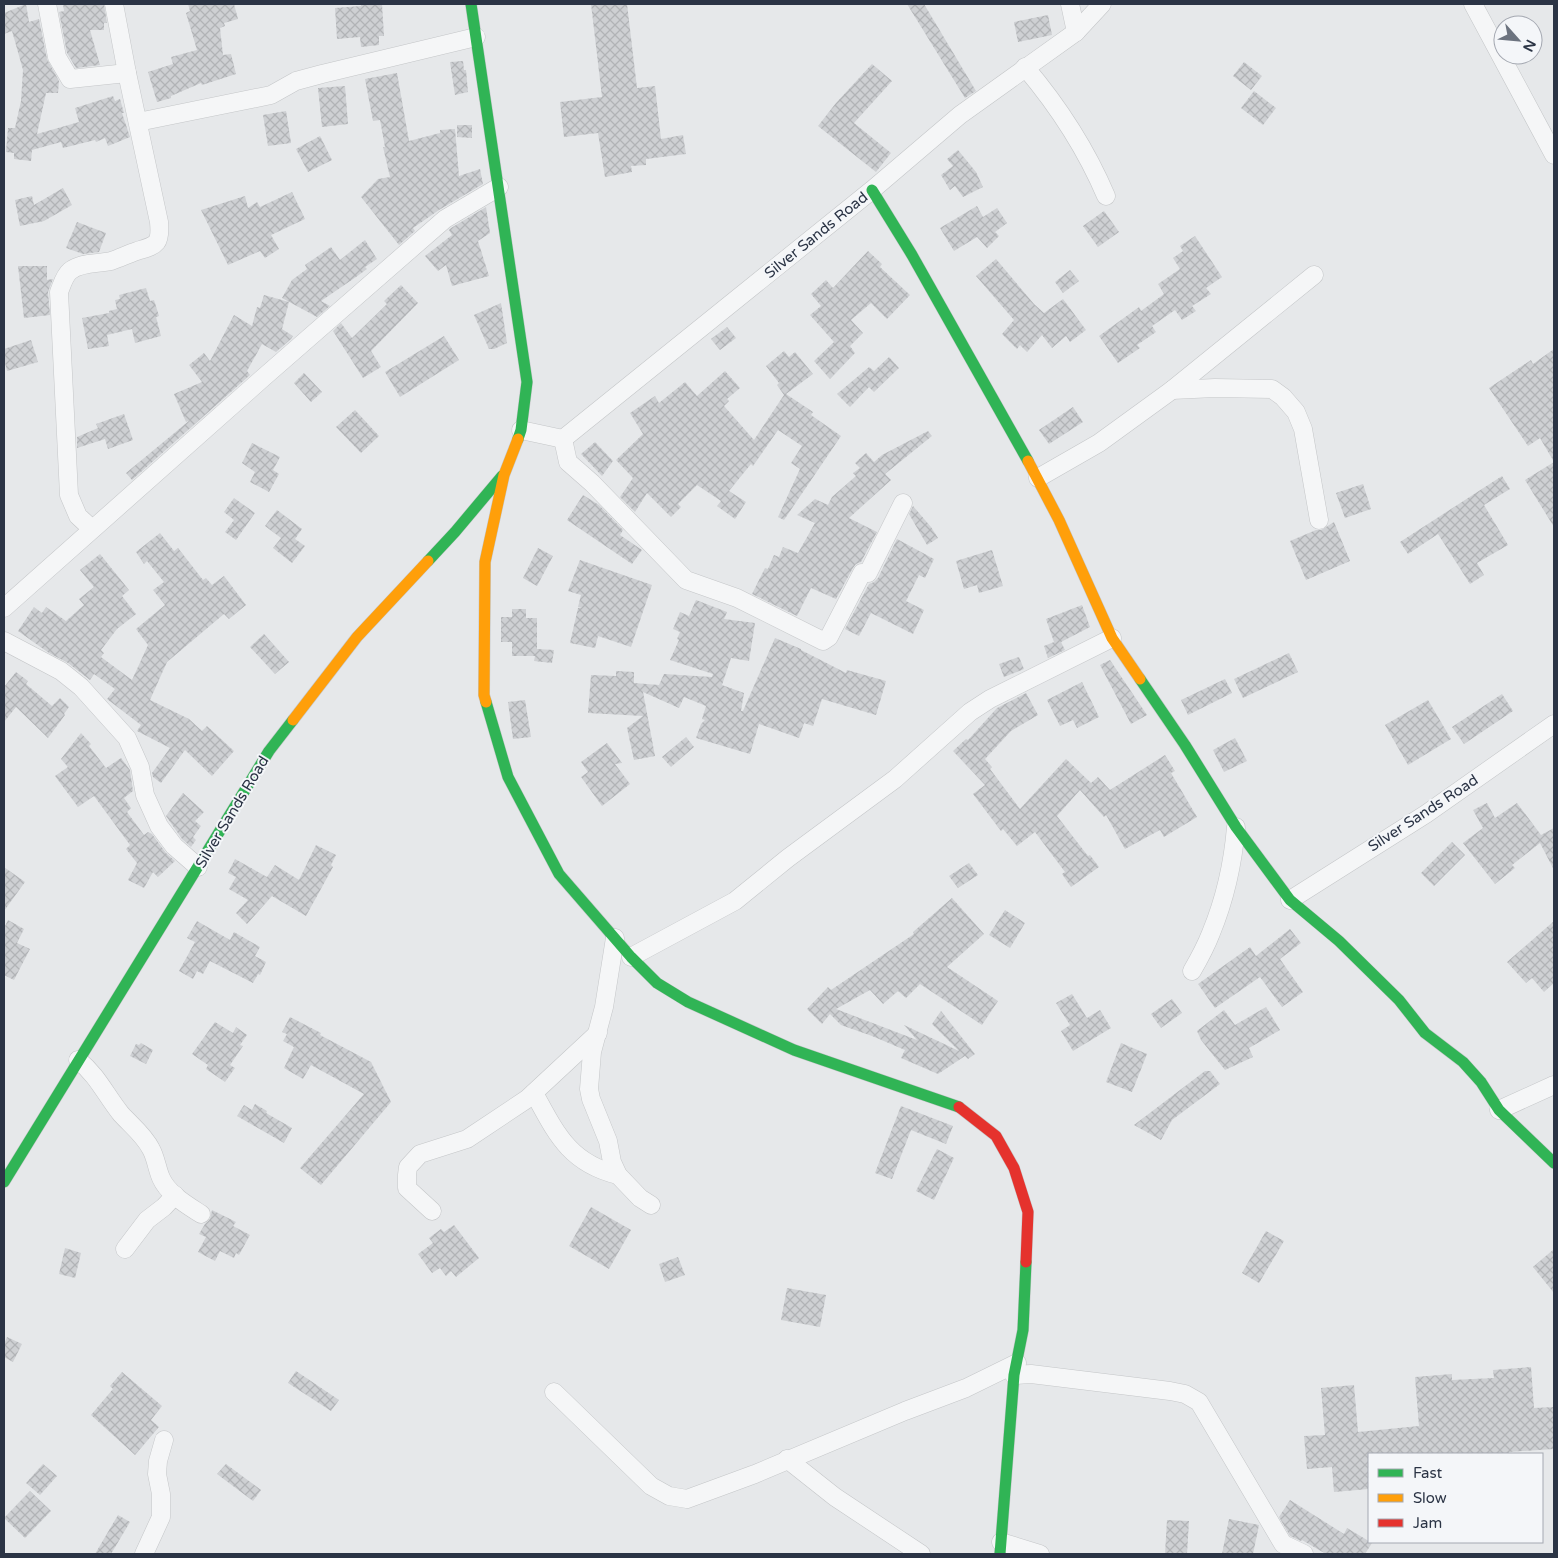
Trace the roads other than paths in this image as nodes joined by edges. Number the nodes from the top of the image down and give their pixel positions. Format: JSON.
{"nodes":[{"id":1,"x":48,"y":4,"type":"edge"},
{"id":2,"x":114,"y":4,"type":"edge"},
{"id":3,"x":471,"y":4,"type":"edge"},
{"id":4,"x":1070,"y":4,"type":"edge"},
{"id":5,"x":1102,"y":4,"type":"edge"},
{"id":6,"x":1473,"y":4,"type":"edge"},
{"id":7,"x":1076,"y":32,"type":"junction"},
{"id":8,"x":476,"y":38,"type":"junction"},
{"id":9,"x":1025,"y":67,"type":"junction"},
{"id":10,"x":127,"y":73,"type":"junction"},
{"id":11,"x":138,"y":122,"type":"junction"},
{"id":12,"x":1554,"y":155,"type":"edge"},
{"id":13,"x":498,"y":188,"type":"junction"},
{"id":14,"x":872,"y":190,"type":"junction"},
{"id":15,"x":1106,"y":196,"type":"dead end"},
{"id":16,"x":1314,"y":275,"type":"dead end"},
{"id":17,"x":1172,"y":390,"type":"junction"},
{"id":18,"x":521,"y":430,"type":"junction"},
{"id":19,"x":563,"y":439,"type":"junction"},
{"id":20,"x":504,"y":475,"type":"junction"},
{"id":21,"x":1038,"y":478,"type":"junction"},
{"id":22,"x":903,"y":502,"type":"dead end"},
{"id":23,"x":1319,"y":520,"type":"dead end"},
{"id":24,"x":92,"y":529,"type":"junction"},
{"id":25,"x":4,"y":608,"type":"edge"},
{"id":26,"x":1112,"y":638,"type":"junction"},
{"id":27,"x":4,"y":641,"type":"edge"},
{"id":28,"x":1554,"y":724,"type":"edge"},
{"id":29,"x":1236,"y":827,"type":"junction"},
{"id":30,"x":198,"y":867,"type":"junction"},
{"id":31,"x":1290,"y":900,"type":"junction"},
{"id":32,"x":615,"y":938,"type":"junction"},
{"id":33,"x":631,"y":957,"type":"junction"},
{"id":34,"x":1192,"y":971,"type":"dead end"},
{"id":35,"x":598,"y":1033,"type":"junction"},
{"id":36,"x":78,"y":1060,"type":"junction"},
{"id":37,"x":1554,"y":1084,"type":"edge"},
{"id":38,"x":534,"y":1093,"type":"junction"},
{"id":39,"x":1499,"y":1110,"type":"junction"},
{"id":40,"x":1554,"y":1163,"type":"edge"},
{"id":41,"x":618,"y":1175,"type":"junction"},
{"id":42,"x":4,"y":1182,"type":"edge"},
{"id":43,"x":175,"y":1196,"type":"junction"},
{"id":44,"x":651,"y":1205,"type":"dead end"},
{"id":45,"x":432,"y":1211,"type":"dead end"},
{"id":46,"x":201,"y":1214,"type":"dead end"},
{"id":47,"x":125,"y":1249,"type":"dead end"},
{"id":48,"x":1015,"y":1369,"type":"junction"},
{"id":49,"x":554,"y":1392,"type":"dead end"},
{"id":50,"x":164,"y":1440,"type":"dead end"},
{"id":51,"x":787,"y":1459,"type":"junction"},
{"id":52,"x":1000,"y":1548,"type":"edge"},
{"id":53,"x":144,"y":1554,"type":"edge"},
{"id":54,"x":920,"y":1554,"type":"edge"},
{"id":55,"x":1040,"y":1554,"type":"edge"},
{"id":56,"x":1304,"y":1554,"type":"edge"}],
"edges":[{"from":1,"to":10,"type":"street"},
{"from":2,"to":10,"type":"street"},
{"from":3,"to":8,"type":"street"},
{"from":4,"to":7,"type":"street"},
{"from":5,"to":7,"type":"street","name":"Silver Sands Road"},
{"from":6,"to":12,"type":"street"},
{"from":7,"to":9,"type":"street","name":"Silver Sands Road"},
{"from":8,"to":11,"type":"street"},
{"from":8,"to":13,"type":"street"},
{"from":9,"to":14,"type":"street","name":"Silver Sands Road"},
{"from":9,"to":15,"type":"street"},
{"from":10,"to":11,"type":"street"},
{"from":11,"to":24,"type":"street"},
{"from":13,"to":18,"type":"street"},
{"from":13,"to":24,"type":"street"},
{"from":14,"to":19,"type":"street","name":"Silver Sands Road"},
{"from":14,"to":21,"type":"street"},
{"from":16,"to":17,"type":"street"},
{"from":17,"to":21,"type":"street"},
{"from":17,"to":23,"type":"street"},
{"from":18,"to":19,"type":"street"},
{"from":18,"to":20,"type":"street"},
{"from":19,"to":22,"type":"street"},
{"from":20,"to":30,"type":"street","name":"Silver Sands Road"},
{"from":20,"to":32,"type":"street"},
{"from":21,"to":26,"type":"street"},
{"from":24,"to":25,"type":"street"},
{"from":26,"to":29,"type":"street"},
{"from":26,"to":33,"type":"street"},
{"from":27,"to":30,"type":"street"},
{"from":28,"to":31,"type":"street","name":"Silver Sands Road"},
{"from":29,"to":31,"type":"street"},
{"from":29,"to":34,"type":"street"},
{"from":30,"to":36,"type":"street","name":"Silver Sands Road"},
{"from":31,"to":39,"type":"street"},
{"from":32,"to":33,"type":"street"},
{"from":32,"to":35,"type":"street"},
{"from":33,"to":48,"type":"street"},
{"from":35,"to":38,"type":"street"},
{"from":35,"to":41,"type":"street"},
{"from":36,"to":42,"type":"street","name":"Silver Sands Road"},
{"from":36,"to":43,"type":"street"},
{"from":37,"to":39,"type":"street"},
{"from":38,"to":41,"type":"street"},
{"from":38,"to":45,"type":"street"},
{"from":39,"to":40,"type":"street"},
{"from":41,"to":44,"type":"street"},
{"from":43,"to":46,"type":"street"},
{"from":43,"to":47,"type":"street"},
{"from":48,"to":51,"type":"street"},
{"from":48,"to":52,"type":"street"},
{"from":48,"to":56,"type":"street"},
{"from":49,"to":51,"type":"street"},
{"from":50,"to":53,"type":"street"},
{"from":51,"to":54,"type":"street"},
{"from":52,"to":55,"type":"street"}]}
